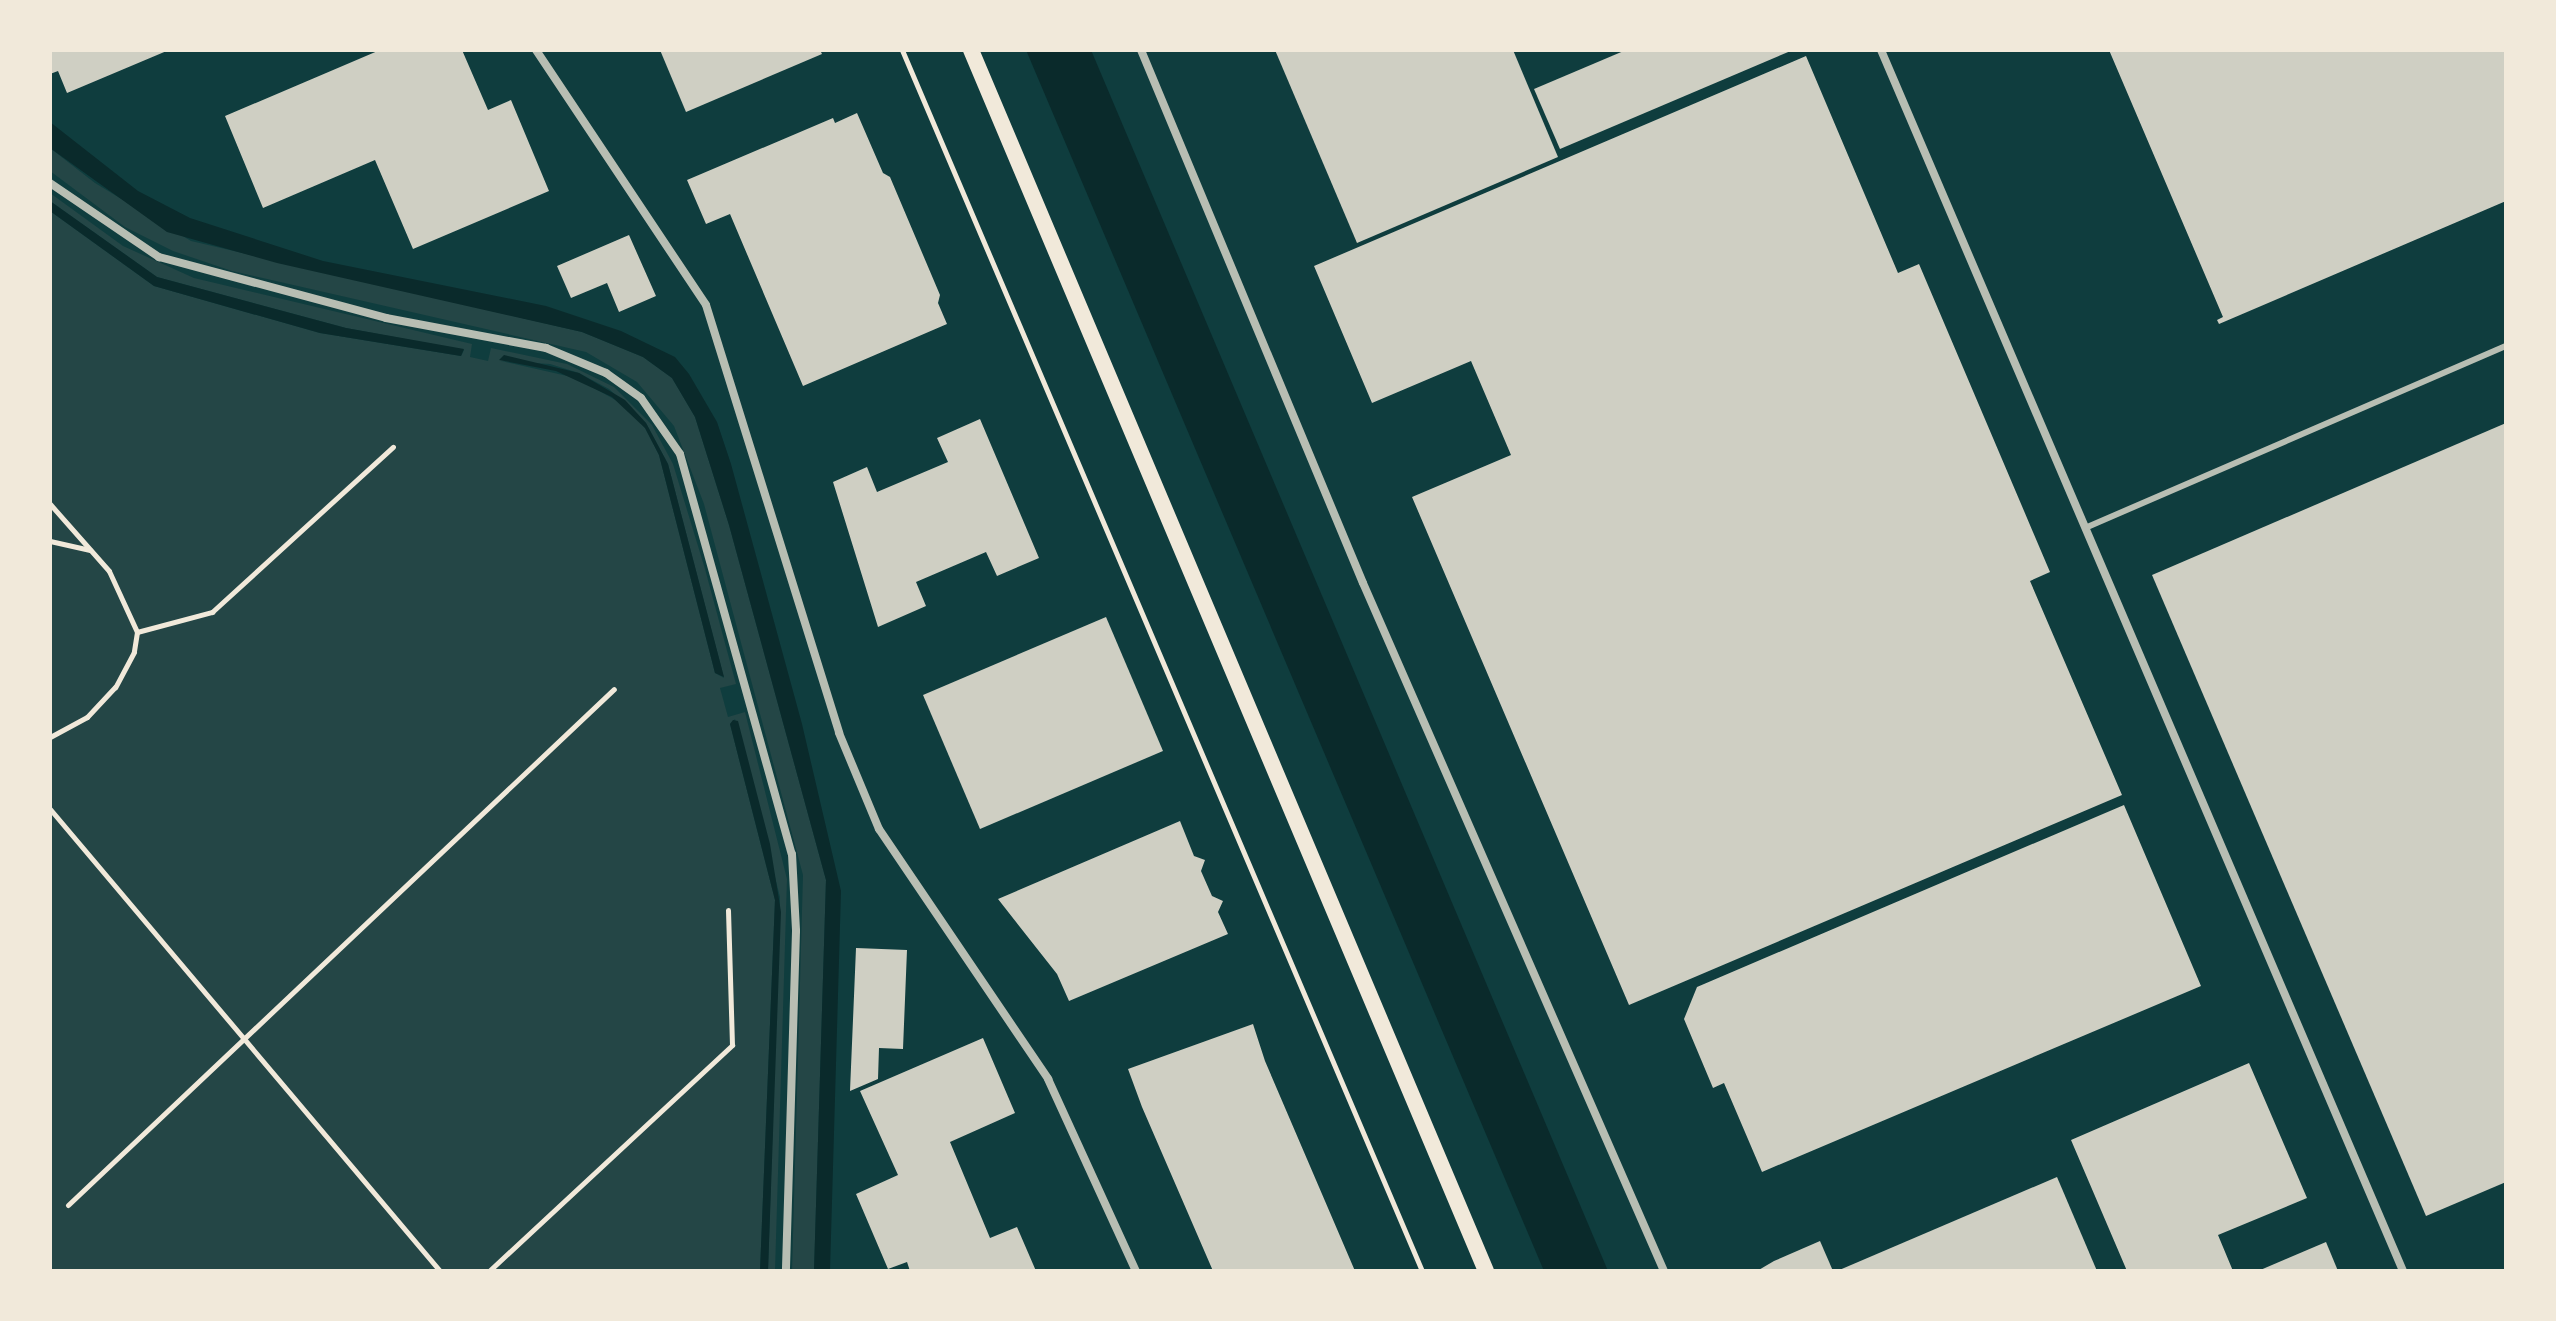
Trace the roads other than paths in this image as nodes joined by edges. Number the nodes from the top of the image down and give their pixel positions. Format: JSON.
{"nodes":[{"id":1,"x":536,"y":50,"type":"edge"},
{"id":2,"x":971,"y":50,"type":"edge"},
{"id":3,"x":1141,"y":50,"type":"edge"},
{"id":4,"x":1881,"y":50,"type":"edge"},
{"id":5,"x":50,"y":183,"type":"edge"},
{"id":6,"x":2506,"y":346,"type":"edge"},
{"id":7,"x":2085,"y":528,"type":"junction"},
{"id":8,"x":786,"y":1271,"type":"edge"},
{"id":9,"x":1136,"y":1271,"type":"edge"},
{"id":10,"x":1486,"y":1271,"type":"edge"},
{"id":11,"x":1664,"y":1271,"type":"edge"},
{"id":12,"x":2403,"y":1271,"type":"edge"}],
"edges":[{"from":1,"to":9,"type":"street"},
{"from":2,"to":10,"type":"main road"},
{"from":3,"to":11,"type":"street"},
{"from":4,"to":7,"type":"street"},
{"from":5,"to":8,"type":"street"},
{"from":6,"to":7,"type":"lane"},
{"from":7,"to":12,"type":"street"}]}
